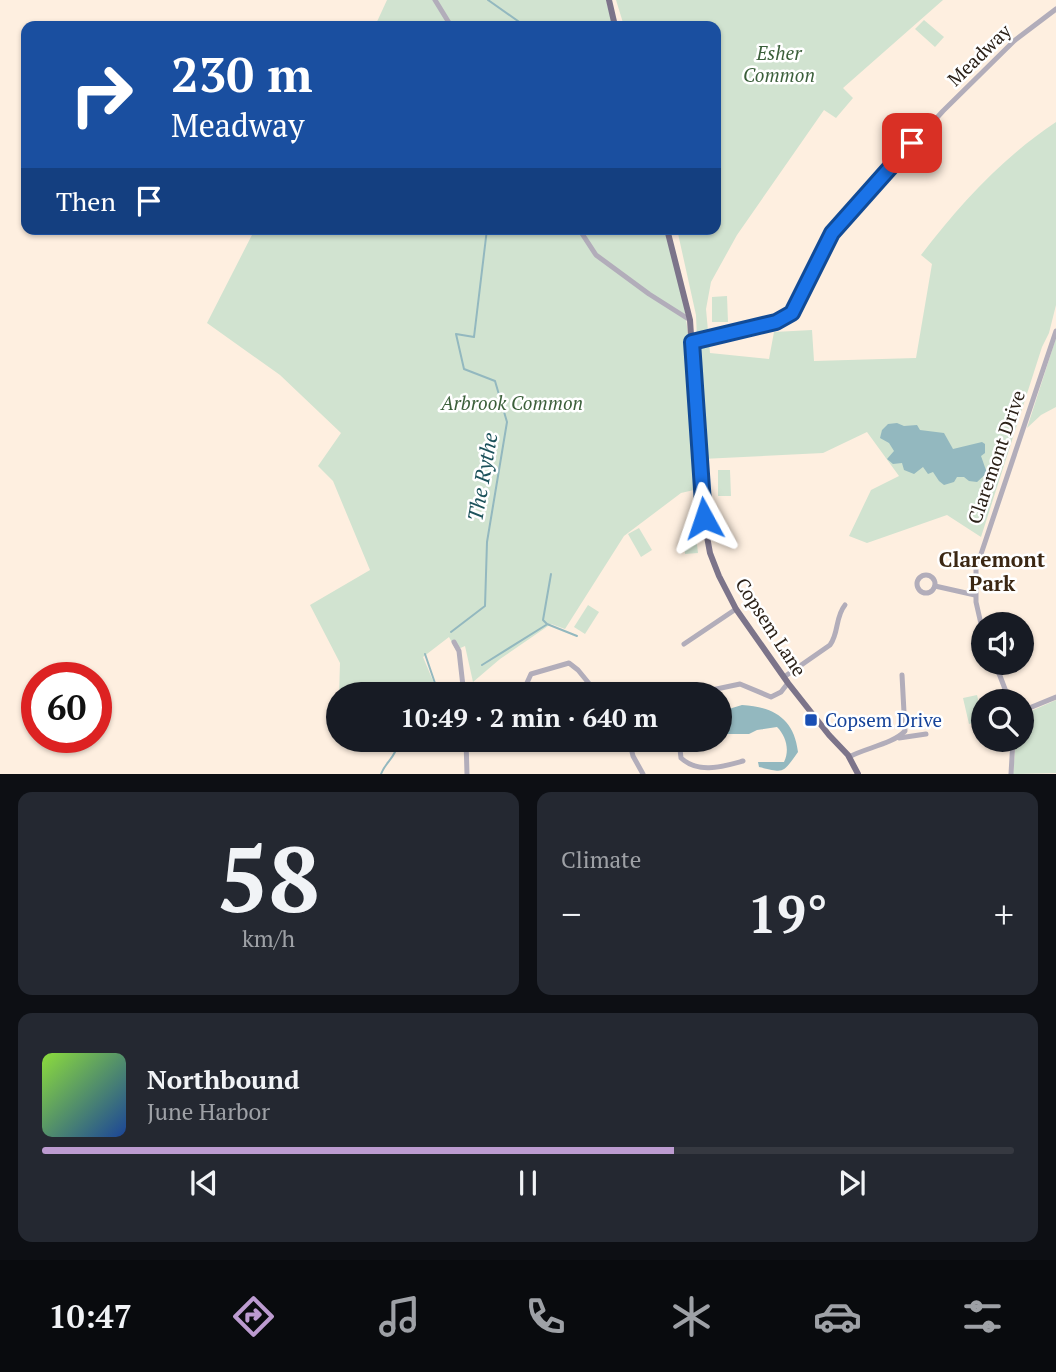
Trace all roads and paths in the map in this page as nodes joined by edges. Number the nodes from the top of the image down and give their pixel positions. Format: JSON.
{"nodes":[{"id":1,"x":435,"y":0,"type":"edge"},
{"id":2,"x":609,"y":0,"type":"edge"},
{"id":3,"x":1056,"y":9,"type":"edge"},
{"id":4,"x":448,"y":21,"type":"edge"},
{"id":5,"x":614,"y":21,"type":"edge"},
{"id":6,"x":583,"y":235,"type":"edge"},
{"id":7,"x":669,"y":235,"type":"edge"},
{"id":8,"x":690,"y":320,"type":"junction"},
{"id":9,"x":1056,"y":331,"type":"edge"},
{"id":10,"x":692,"y":342,"type":"junction"},
{"id":11,"x":935,"y":586,"type":"dead end"},
{"id":12,"x":975,"y":595,"type":"junction"},
{"id":13,"x":845,"y":605,"type":"dead end"},
{"id":14,"x":736,"y":609,"type":"junction"},
{"id":15,"x":979,"y":612,"type":"edge"},
{"id":16,"x":454,"y":642,"type":"dead end"},
{"id":17,"x":684,"y":644,"type":"dead end"},
{"id":18,"x":902,"y":675,"type":"dead end"},
{"id":19,"x":786,"y":680,"type":"junction"},
{"id":20,"x":463,"y":682,"type":"edge"},
{"id":21,"x":527,"y":682,"type":"edge"},
{"id":22,"x":588,"y":682,"type":"edge"},
{"id":23,"x":732,"y":686,"type":"edge"},
{"id":24,"x":1056,"y":697,"type":"edge"},
{"id":25,"x":1034,"y":706,"type":"edge"},
{"id":26,"x":926,"y":734,"type":"dead end"},
{"id":27,"x":896,"y":738,"type":"junction"},
{"id":28,"x":466,"y":752,"type":"edge"},
{"id":29,"x":632,"y":752,"type":"edge"},
{"id":30,"x":680,"y":752,"type":"edge"},
{"id":31,"x":1012,"y":752,"type":"edge"},
{"id":32,"x":849,"y":757,"type":"junction"},
{"id":33,"x":743,"y":761,"type":"dead end"},
{"id":34,"x":467,"y":774,"type":"edge"},
{"id":35,"x":643,"y":774,"type":"edge"},
{"id":36,"x":858,"y":774,"type":"edge"},
{"id":37,"x":1010,"y":774,"type":"edge"}],
"edges":[{"from":1,"to":4,"type":"street"},
{"from":2,"to":5,"type":"main road"},
{"from":3,"to":10,"type":"street","name":"Meadway"},
{"from":6,"to":8,"type":"street"},
{"from":7,"to":8,"type":"main road","name":"Copsem Lane"},
{"from":8,"to":10,"type":"main road","name":"Copsem Lane"},
{"from":9,"to":12,"type":"street","name":"Claremont Drive"},
{"from":10,"to":14,"type":"main road","name":"Copsem Lane"},
{"from":11,"to":12,"type":"street"},
{"from":12,"to":15,"type":"street","name":"Claremont Drive"},
{"from":13,"to":19,"type":"street"},
{"from":14,"to":17,"type":"street"},
{"from":14,"to":19,"type":"main road","name":"Copsem Lane"},
{"from":16,"to":20,"type":"street"},
{"from":18,"to":27,"type":"street"},
{"from":19,"to":23,"type":"street"},
{"from":19,"to":32,"type":"main road","name":"Copsem Lane"},
{"from":21,"to":22,"type":"street"},
{"from":24,"to":25,"type":"street"},
{"from":26,"to":27,"type":"street"},
{"from":27,"to":32,"type":"street"},
{"from":28,"to":34,"type":"street"},
{"from":29,"to":35,"type":"street"},
{"from":30,"to":33,"type":"street"},
{"from":31,"to":37,"type":"street"},
{"from":32,"to":36,"type":"main road","name":"Copsem Lane"}]}
